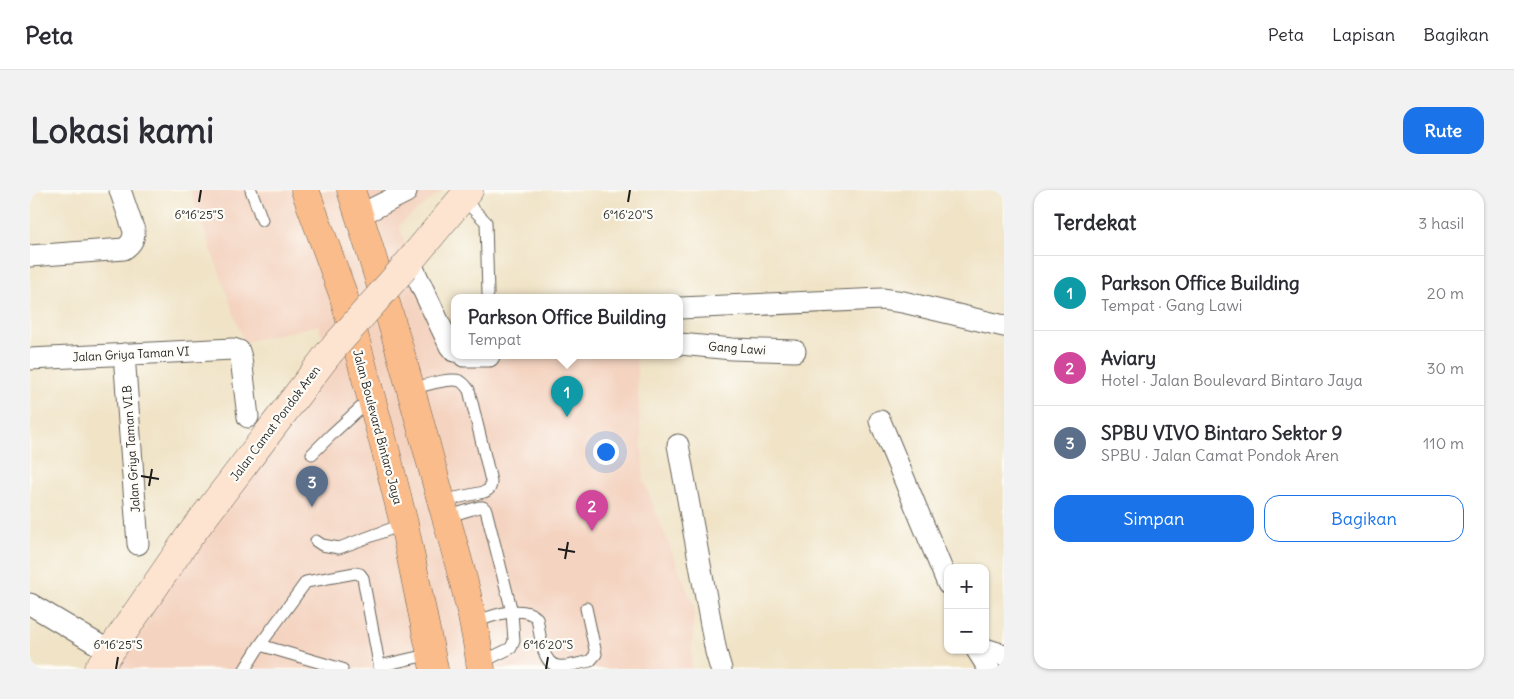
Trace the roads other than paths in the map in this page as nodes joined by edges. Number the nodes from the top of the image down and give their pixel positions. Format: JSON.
{"nodes":[{"id":1,"x":120,"y":190,"type":"edge"},
{"id":2,"x":251,"y":190,"type":"edge"},
{"id":3,"x":305,"y":190,"type":"edge"},
{"id":4,"x":406,"y":190,"type":"edge"},
{"id":5,"x":466,"y":194,"type":"edge"},
{"id":6,"x":355,"y":202,"type":"edge"},
{"id":7,"x":262,"y":220,"type":"dead end"},
{"id":8,"x":30,"y":256,"type":"edge"},
{"id":9,"x":407,"y":265,"type":"junction"},
{"id":10,"x":488,"y":294,"type":"dead end"},
{"id":11,"x":683,"y":308,"type":"edge"},
{"id":12,"x":1004,"y":326,"type":"edge"},
{"id":13,"x":683,"y":344,"type":"edge"},
{"id":14,"x":451,"y":347,"type":"edge"},
{"id":15,"x":795,"y":351,"type":"dead end"},
{"id":16,"x":124,"y":354,"type":"junction"},
{"id":17,"x":30,"y":359,"type":"edge"},
{"id":18,"x":411,"y":389,"type":"junction"},
{"id":19,"x":370,"y":399,"type":"junction"},
{"id":20,"x":248,"y":418,"type":"dead end"},
{"id":21,"x":880,"y":421,"type":"dead end"},
{"id":22,"x":678,"y":445,"type":"dead end"},
{"id":23,"x":312,"y":454,"type":"dead end"},
{"id":24,"x":444,"y":509,"type":"junction"},
{"id":25,"x":404,"y":524,"type":"junction"},
{"id":26,"x":316,"y":541,"type":"dead end"},
{"id":27,"x":138,"y":544,"type":"dead end"},
{"id":28,"x":944,"y":574,"type":"edge"},
{"id":29,"x":30,"y":604,"type":"edge"},
{"id":30,"x":586,"y":608,"type":"dead end"},
{"id":31,"x":512,"y":612,"type":"junction"},
{"id":32,"x":473,"y":622,"type":"junction"},
{"id":33,"x":260,"y":645,"type":"junction"},
{"id":34,"x":989,"y":650,"type":"edge"},
{"id":35,"x":980,"y":654,"type":"edge"},
{"id":36,"x":1004,"y":655,"type":"edge"},
{"id":37,"x":104,"y":660,"type":"edge"},
{"id":38,"x":433,"y":665,"type":"edge"},
{"id":39,"x":481,"y":666,"type":"edge"},
{"id":40,"x":379,"y":667,"type":"edge"},
{"id":41,"x":245,"y":669,"type":"edge"},
{"id":42,"x":342,"y":669,"type":"edge"},
{"id":43,"x":722,"y":669,"type":"edge"},
{"id":44,"x":990,"y":669,"type":"edge"}],
"edges":[{"from":1,"to":8,"type":"street"},
{"from":2,"to":7,"type":"lane"},
{"from":3,"to":19,"type":"main road","name":"Jalan Boulevard Bintaro Jaya"},
{"from":4,"to":6,"type":"street"},
{"from":5,"to":9,"type":"main road","name":"Jalan Camat Pondok Aren"},
{"from":5,"to":10,"type":"lane"},
{"from":6,"to":18,"type":"main road"},
{"from":9,"to":14,"type":"street"},
{"from":9,"to":37,"type":"main road","name":"Jalan Camat Pondok Aren","bridge":true},
{"from":11,"to":12,"type":"street"},
{"from":13,"to":15,"type":"street","name":"Gang Lawi"},
{"from":16,"to":17,"type":"street","name":"Jalan Griya Taman VI"},
{"from":16,"to":20,"type":"street","name":"Jalan Griya Taman VI"},
{"from":16,"to":27,"type":"street","name":"Jalan Griya Taman VI.B"},
{"from":18,"to":24,"type":"main road"},
{"from":18,"to":24,"type":"lane"},
{"from":19,"to":23,"type":"lane"},
{"from":19,"to":25,"type":"main road","name":"Jalan Boulevard Bintaro Jaya"},
{"from":21,"to":28,"type":"street"},
{"from":22,"to":43,"type":"street"},
{"from":24,"to":31,"type":"lane"},
{"from":24,"to":32,"type":"main road"},
{"from":25,"to":26,"type":"lane"},
{"from":25,"to":38,"type":"main road","name":"Jalan Boulevard Bintaro Jaya"},
{"from":29,"to":37,"type":"street"},
{"from":30,"to":31,"type":"lane"},
{"from":31,"to":32,"type":"lane"},
{"from":31,"to":39,"type":"lane"},
{"from":32,"to":39,"type":"main road"},
{"from":33,"to":40,"type":"lane"},
{"from":33,"to":41,"type":"lane"},
{"from":33,"to":42,"type":"lane"},
{"from":34,"to":36,"type":"street"},
{"from":35,"to":44,"type":"street"},
{"from":38,"to":40,"type":"lane"}]}
